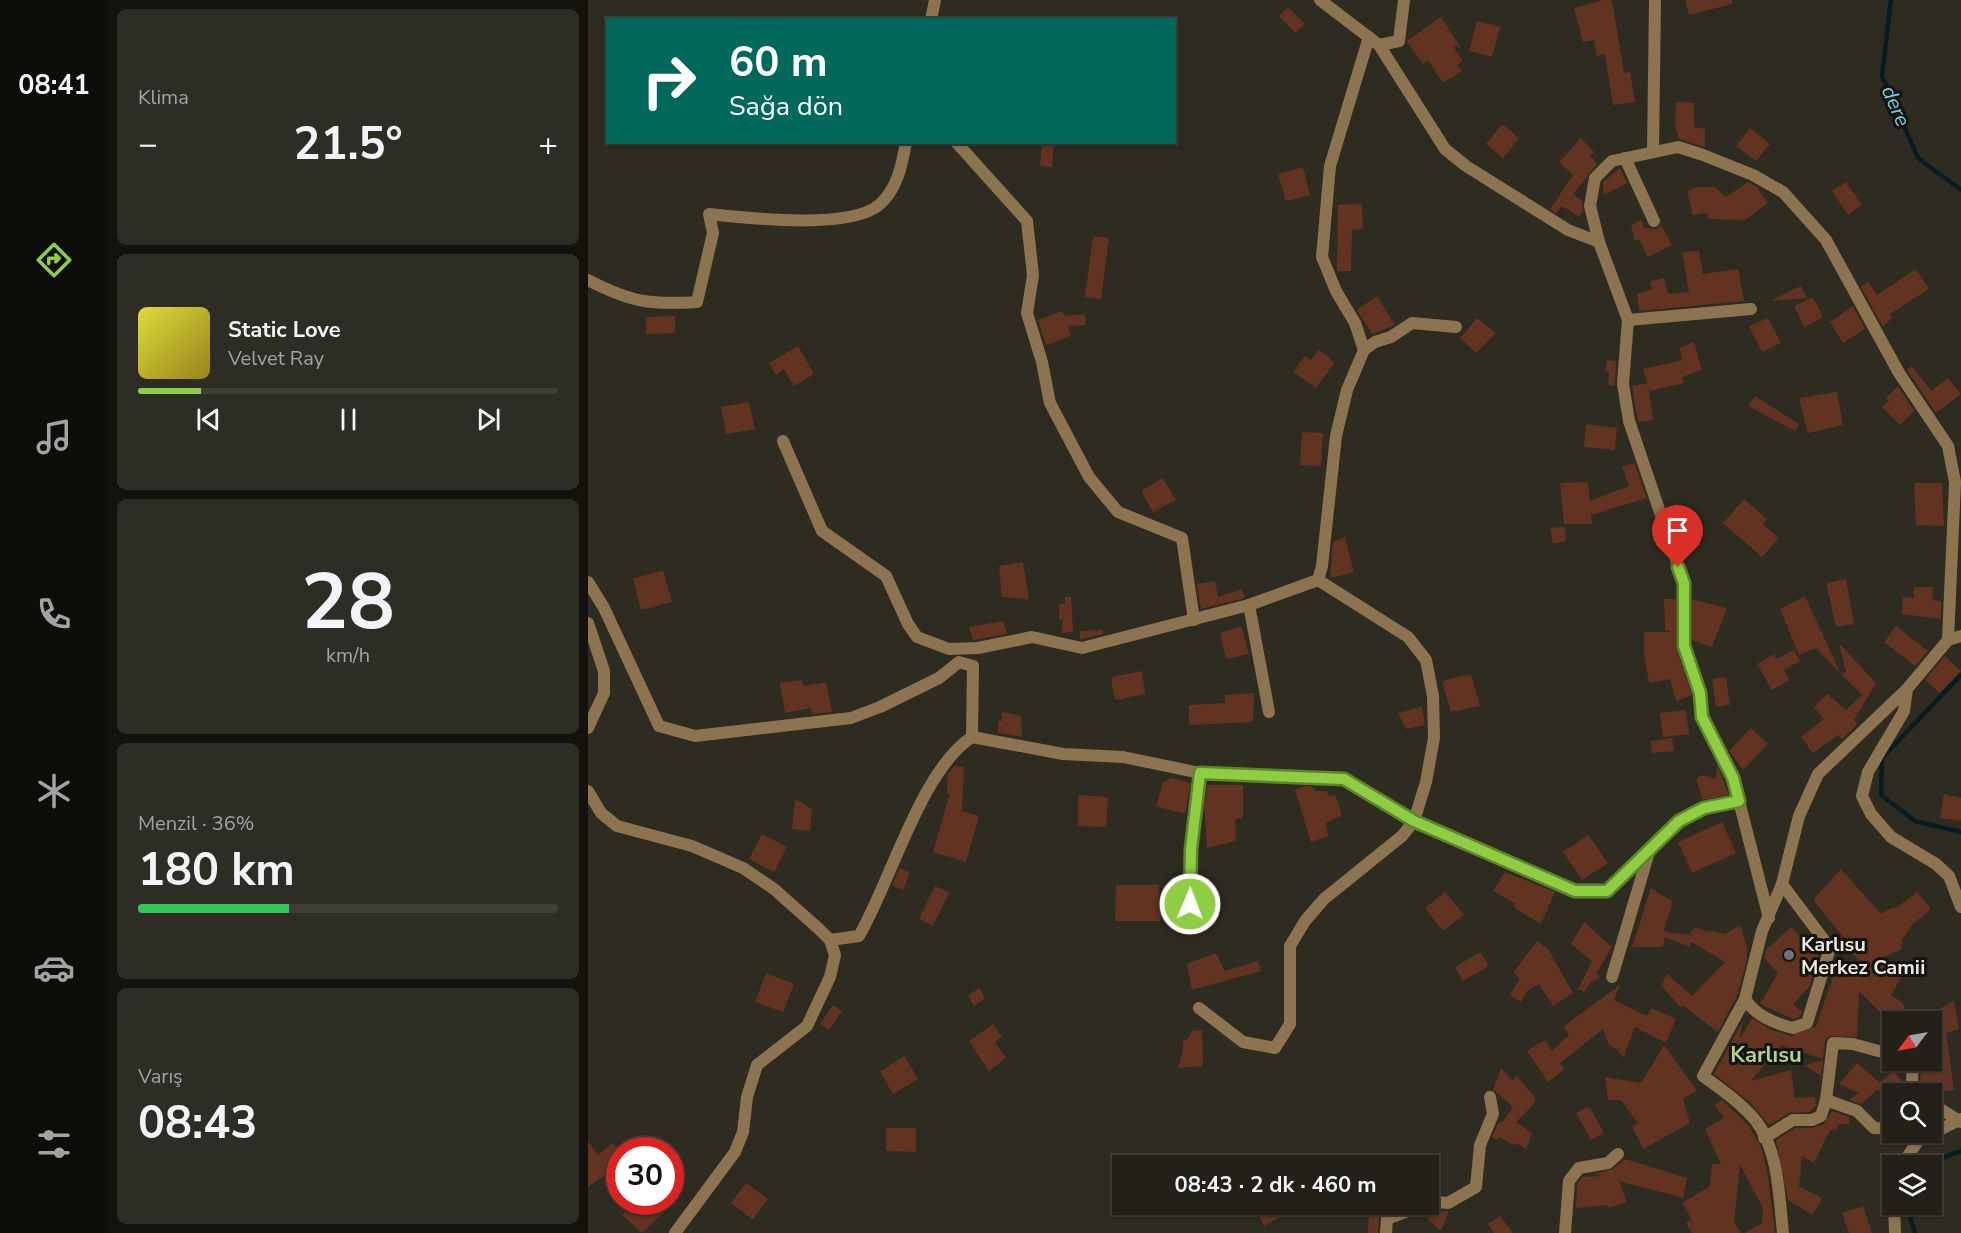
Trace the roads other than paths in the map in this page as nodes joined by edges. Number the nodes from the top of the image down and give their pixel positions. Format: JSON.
{"nodes":[{"id":1,"x":935,"y":0,"type":"edge"},
{"id":2,"x":1320,"y":0,"type":"edge"},
{"id":3,"x":1404,"y":0,"type":"edge"},
{"id":4,"x":1655,"y":0,"type":"edge"},
{"id":5,"x":931,"y":18,"type":"edge"},
{"id":6,"x":1369,"y":37,"type":"junction"},
{"id":7,"x":1379,"y":45,"type":"junction"},
{"id":8,"x":906,"y":144,"type":"edge"},
{"id":9,"x":958,"y":144,"type":"edge"},
{"id":10,"x":1653,"y":152,"type":"junction"},
{"id":11,"x":1625,"y":158,"type":"junction"},
{"id":12,"x":1654,"y":221,"type":"dead end"},
{"id":13,"x":1599,"y":242,"type":"junction"},
{"id":14,"x":588,"y":280,"type":"edge"},
{"id":15,"x":1751,"y":309,"type":"dead end"},
{"id":16,"x":1628,"y":320,"type":"junction"},
{"id":17,"x":1456,"y":327,"type":"dead end"},
{"id":18,"x":1364,"y":350,"type":"junction"},
{"id":19,"x":783,"y":441,"type":"dead end"},
{"id":20,"x":1318,"y":580,"type":"junction"},
{"id":21,"x":588,"y":582,"type":"edge"},
{"id":22,"x":1249,"y":605,"type":"junction"},
{"id":23,"x":1194,"y":620,"type":"junction"},
{"id":24,"x":588,"y":623,"type":"edge"},
{"id":25,"x":1961,"y":636,"type":"edge"},
{"id":26,"x":1948,"y":640,"type":"junction"},
{"id":27,"x":1906,"y":689,"type":"junction"},
{"id":28,"x":1269,"y":712,"type":"dead end"},
{"id":29,"x":588,"y":728,"type":"edge"},
{"id":30,"x":972,"y":737,"type":"junction"},
{"id":31,"x":1200,"y":773,"type":"junction"},
{"id":32,"x":588,"y":791,"type":"edge"},
{"id":33,"x":1739,"y":801,"type":"junction"},
{"id":34,"x":1414,"y":821,"type":"junction"},
{"id":35,"x":1649,"y":852,"type":"junction"},
{"id":36,"x":1782,"y":884,"type":"junction"},
{"id":37,"x":1961,"y":907,"type":"edge"},
{"id":38,"x":1769,"y":918,"type":"junction"},
{"id":39,"x":1189,"y":922,"type":"dead end"},
{"id":40,"x":830,"y":939,"type":"junction"},
{"id":41,"x":1612,"y":977,"type":"dead end"},
{"id":42,"x":1745,"y":999,"type":"junction"},
{"id":43,"x":1199,"y":1008,"type":"dead end"},
{"id":44,"x":1882,"y":1052,"type":"edge"},
{"id":45,"x":1490,"y":1097,"type":"dead end"},
{"id":46,"x":1826,"y":1100,"type":"junction"},
{"id":47,"x":1942,"y":1110,"type":"edge"},
{"id":48,"x":1959,"y":1121,"type":"edge"},
{"id":49,"x":1882,"y":1128,"type":"edge"},
{"id":50,"x":1942,"y":1129,"type":"edge"},
{"id":51,"x":1764,"y":1138,"type":"junction"},
{"id":52,"x":1618,"y":1154,"type":"dead end"},
{"id":53,"x":1439,"y":1202,"type":"edge"},
{"id":54,"x":1400,"y":1215,"type":"edge"},
{"id":55,"x":1893,"y":1215,"type":"edge"},
{"id":56,"x":675,"y":1233,"type":"edge"},
{"id":57,"x":1386,"y":1233,"type":"edge"},
{"id":58,"x":1565,"y":1233,"type":"edge"},
{"id":59,"x":1784,"y":1233,"type":"edge"},
{"id":60,"x":1895,"y":1233,"type":"edge"}],
"edges":[{"from":1,"to":5,"type":"street"},
{"from":2,"to":6,"type":"street"},
{"from":3,"to":7,"type":"street"},
{"from":4,"to":10,"type":"street"},
{"from":6,"to":7,"type":"street"},
{"from":6,"to":18,"type":"street"},
{"from":7,"to":13,"type":"street"},
{"from":8,"to":14,"type":"street"},
{"from":9,"to":23,"type":"street"},
{"from":10,"to":11,"type":"street"},
{"from":10,"to":26,"type":"street"},
{"from":11,"to":12,"type":"street"},
{"from":11,"to":13,"type":"street"},
{"from":13,"to":16,"type":"street"},
{"from":15,"to":16,"type":"street"},
{"from":16,"to":33,"type":"street"},
{"from":17,"to":18,"type":"street"},
{"from":18,"to":20,"type":"street"},
{"from":19,"to":23,"type":"street"},
{"from":20,"to":22,"type":"street"},
{"from":20,"to":34,"type":"street"},
{"from":21,"to":30,"type":"street"},
{"from":22,"to":23,"type":"street"},
{"from":22,"to":28,"type":"street"},
{"from":24,"to":29,"type":"street"},
{"from":25,"to":26,"type":"street"},
{"from":26,"to":27,"type":"street"},
{"from":27,"to":36,"type":"street"},
{"from":27,"to":37,"type":"street"},
{"from":30,"to":31,"type":"street"},
{"from":30,"to":40,"type":"street"},
{"from":31,"to":34,"type":"street"},
{"from":31,"to":39,"type":"street"},
{"from":32,"to":40,"type":"street"},
{"from":33,"to":35,"type":"street"},
{"from":33,"to":38,"type":"street"},
{"from":34,"to":35,"type":"street"},
{"from":34,"to":43,"type":"street"},
{"from":35,"to":41,"type":"street"},
{"from":36,"to":38,"type":"street"},
{"from":36,"to":42,"type":"street"},
{"from":38,"to":42,"type":"street"},
{"from":40,"to":56,"type":"street"},
{"from":42,"to":51,"type":"street"},
{"from":44,"to":46,"type":"street"},
{"from":45,"to":53,"type":"street"},
{"from":46,"to":49,"type":"street"},
{"from":46,"to":51,"type":"street"},
{"from":47,"to":48,"type":"street"},
{"from":48,"to":50,"type":"street"},
{"from":51,"to":59,"type":"street"},
{"from":52,"to":58,"type":"street"},
{"from":54,"to":57,"type":"street"},
{"from":55,"to":60,"type":"street"}]}
